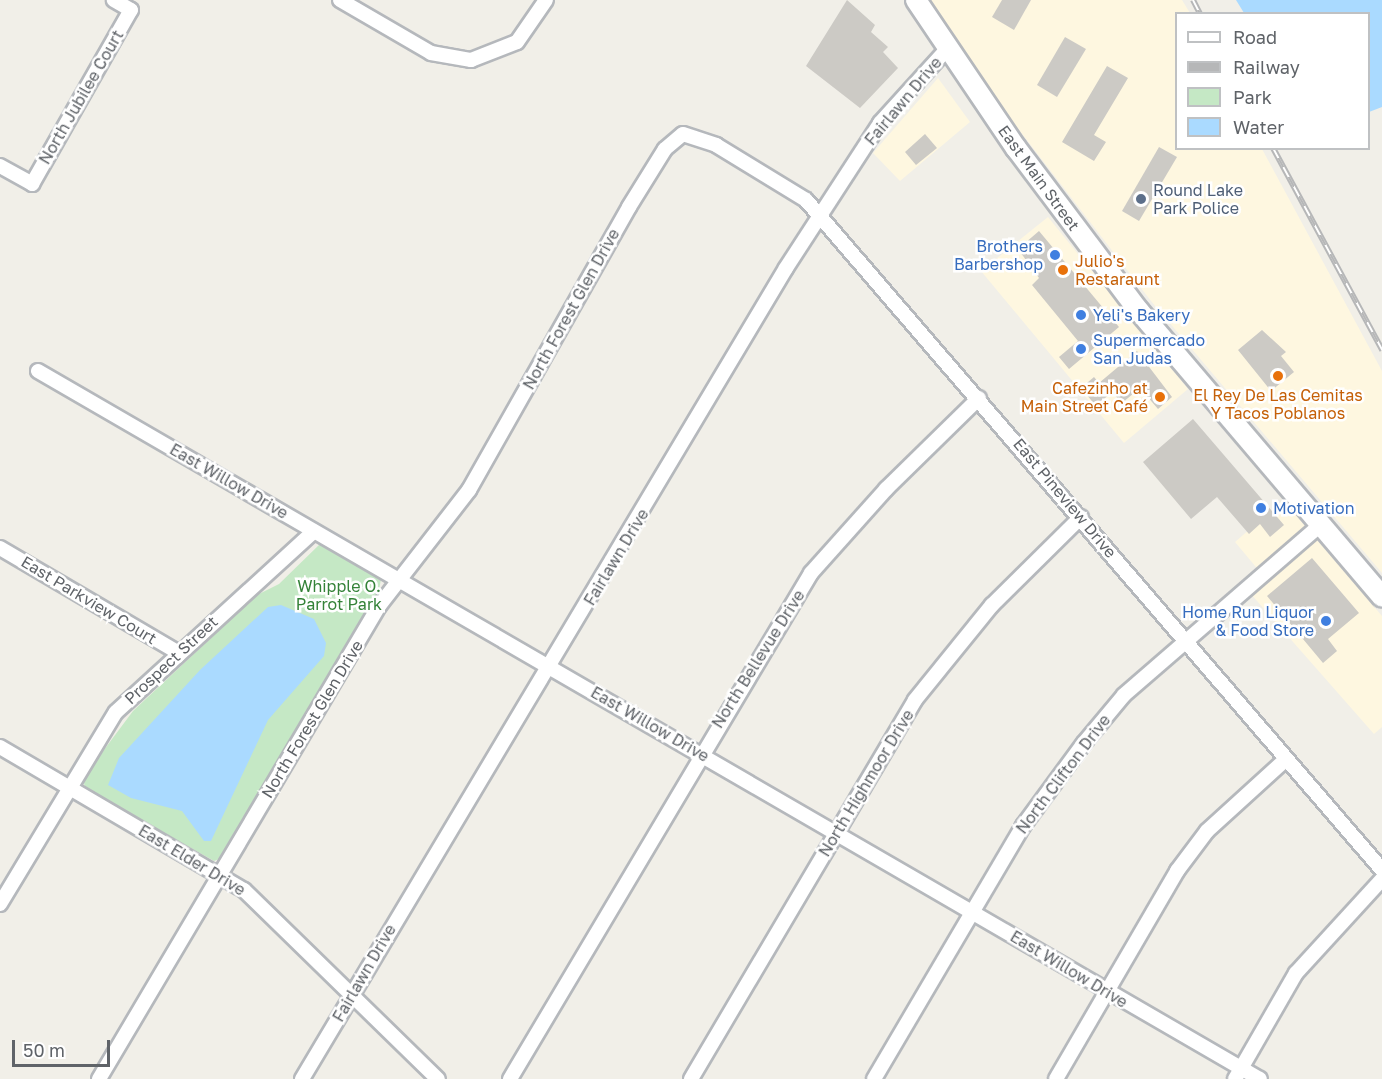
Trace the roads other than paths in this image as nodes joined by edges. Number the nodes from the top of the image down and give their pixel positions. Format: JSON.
{"nodes":[{"id":1,"x":114,"y":0,"type":"edge"},
{"id":2,"x":340,"y":0,"type":"edge"},
{"id":3,"x":546,"y":0,"type":"edge"},
{"id":4,"x":916,"y":0,"type":"edge"},
{"id":5,"x":947,"y":49,"type":"junction"},
{"id":6,"x":726,"y":151,"type":"joint"},
{"id":7,"x":0,"y":165,"type":"edge"},
{"id":8,"x":819,"y":215,"type":"junction"},
{"id":9,"x":38,"y":371,"type":"dead end"},
{"id":10,"x":979,"y":398,"type":"junction"},
{"id":11,"x":1081,"y":517,"type":"junction"},
{"id":12,"x":1320,"y":525,"type":"junction"},
{"id":13,"x":314,"y":531,"type":"junction"},
{"id":14,"x":0,"y":548,"type":"edge"},
{"id":15,"x":397,"y":579,"type":"junction"},
{"id":16,"x":1382,"y":597,"type":"edge"},
{"id":17,"x":1185,"y":641,"type":"junction"},
{"id":18,"x":177,"y":652,"type":"junction"},
{"id":19,"x":547,"y":665,"type":"junction"},
{"id":20,"x":0,"y":747,"type":"edge"},
{"id":21,"x":700,"y":754,"type":"junction"},
{"id":22,"x":1286,"y":759,"type":"junction"},
{"id":23,"x":68,"y":787,"type":"junction"},
{"id":24,"x":836,"y":832,"type":"junction"},
{"id":25,"x":1382,"y":870,"type":"edge"},
{"id":26,"x":220,"y":874,"type":"junction"},
{"id":27,"x":1382,"y":879,"type":"edge"},
{"id":28,"x":0,"y":904,"type":"edge"},
{"id":29,"x":972,"y":911,"type":"junction"},
{"id":30,"x":1107,"y":993,"type":"junction"},
{"id":31,"x":351,"y":995,"type":"junction"},
{"id":32,"x":1238,"y":1073,"type":"edge"},
{"id":33,"x":99,"y":1079,"type":"edge"},
{"id":34,"x":302,"y":1079,"type":"edge"},
{"id":35,"x":438,"y":1079,"type":"edge"},
{"id":36,"x":510,"y":1079,"type":"edge"},
{"id":37,"x":691,"y":1079,"type":"edge"},
{"id":38,"x":874,"y":1079,"type":"edge"},
{"id":39,"x":1056,"y":1079,"type":"edge"},
{"id":40,"x":1260,"y":1079,"type":"edge"}],
"edges":[{"from":1,"to":7,"type":"street","name":"North Jubilee Court"},
{"from":2,"to":3,"type":"street"},
{"from":4,"to":5,"type":"main road","name":"East Main Street"},
{"from":5,"to":8,"type":"street","name":"Fairlawn Drive"},
{"from":5,"to":12,"type":"main road","name":"East Main Street"},
{"from":6,"to":8,"type":"street","name":"East Pineview Drive"},
{"from":6,"to":15,"type":"street","name":"North Forest Glen Drive"},
{"from":8,"to":10,"type":"street","name":"East Pineview Drive"},
{"from":8,"to":19,"type":"street","name":"Fairlawn Drive"},
{"from":9,"to":13,"type":"street","name":"East Willow Drive"},
{"from":10,"to":11,"type":"street","name":"East Pineview Drive"},
{"from":10,"to":21,"type":"street","name":"North Bellevue Drive"},
{"from":11,"to":17,"type":"street","name":"East Pineview Drive"},
{"from":11,"to":24,"type":"street","name":"North Highmoor Drive"},
{"from":12,"to":16,"type":"main road","name":"East Main Street"},
{"from":12,"to":17,"type":"street","name":"North Clifton Drive"},
{"from":13,"to":15,"type":"street","name":"East Willow Drive"},
{"from":13,"to":18,"type":"street","name":"Prospect Street"},
{"from":14,"to":18,"type":"street","name":"East Parkview Court"},
{"from":15,"to":19,"type":"street","name":"East Willow Drive"},
{"from":15,"to":26,"type":"street","name":"North Forest Glen Drive"},
{"from":17,"to":22,"type":"street","name":"East Pineview Drive"},
{"from":17,"to":29,"type":"street","name":"North Clifton Drive"},
{"from":18,"to":23,"type":"street","name":"Prospect Street"},
{"from":19,"to":21,"type":"street","name":"East Willow Drive"},
{"from":19,"to":31,"type":"street","name":"Fairlawn Drive"},
{"from":20,"to":23,"type":"street","name":"East Elder Drive"},
{"from":21,"to":24,"type":"street","name":"East Willow Drive"},
{"from":21,"to":36,"type":"street","name":"North Bellevue Drive"},
{"from":22,"to":25,"type":"street","name":"East Pineview Drive"},
{"from":22,"to":30,"type":"street"},
{"from":23,"to":26,"type":"street","name":"East Elder Drive"},
{"from":23,"to":28,"type":"street","name":"Prospect Street"},
{"from":24,"to":29,"type":"street","name":"East Willow Drive"},
{"from":24,"to":37,"type":"street","name":"North Highmoor Drive"},
{"from":26,"to":31,"type":"street","name":"East Elder Drive"},
{"from":26,"to":33,"type":"street","name":"North Forest Glen Drive"},
{"from":27,"to":32,"type":"street"},
{"from":29,"to":30,"type":"street","name":"East Willow Drive"},
{"from":29,"to":38,"type":"street","name":"North Clifton Drive"},
{"from":30,"to":32,"type":"street","name":"East Willow Drive"},
{"from":30,"to":39,"type":"street"},
{"from":31,"to":34,"type":"street","name":"Fairlawn Drive"},
{"from":31,"to":35,"type":"street","name":"East Elder Drive"},
{"from":32,"to":40,"type":"street","name":"East Willow Drive"}]}
